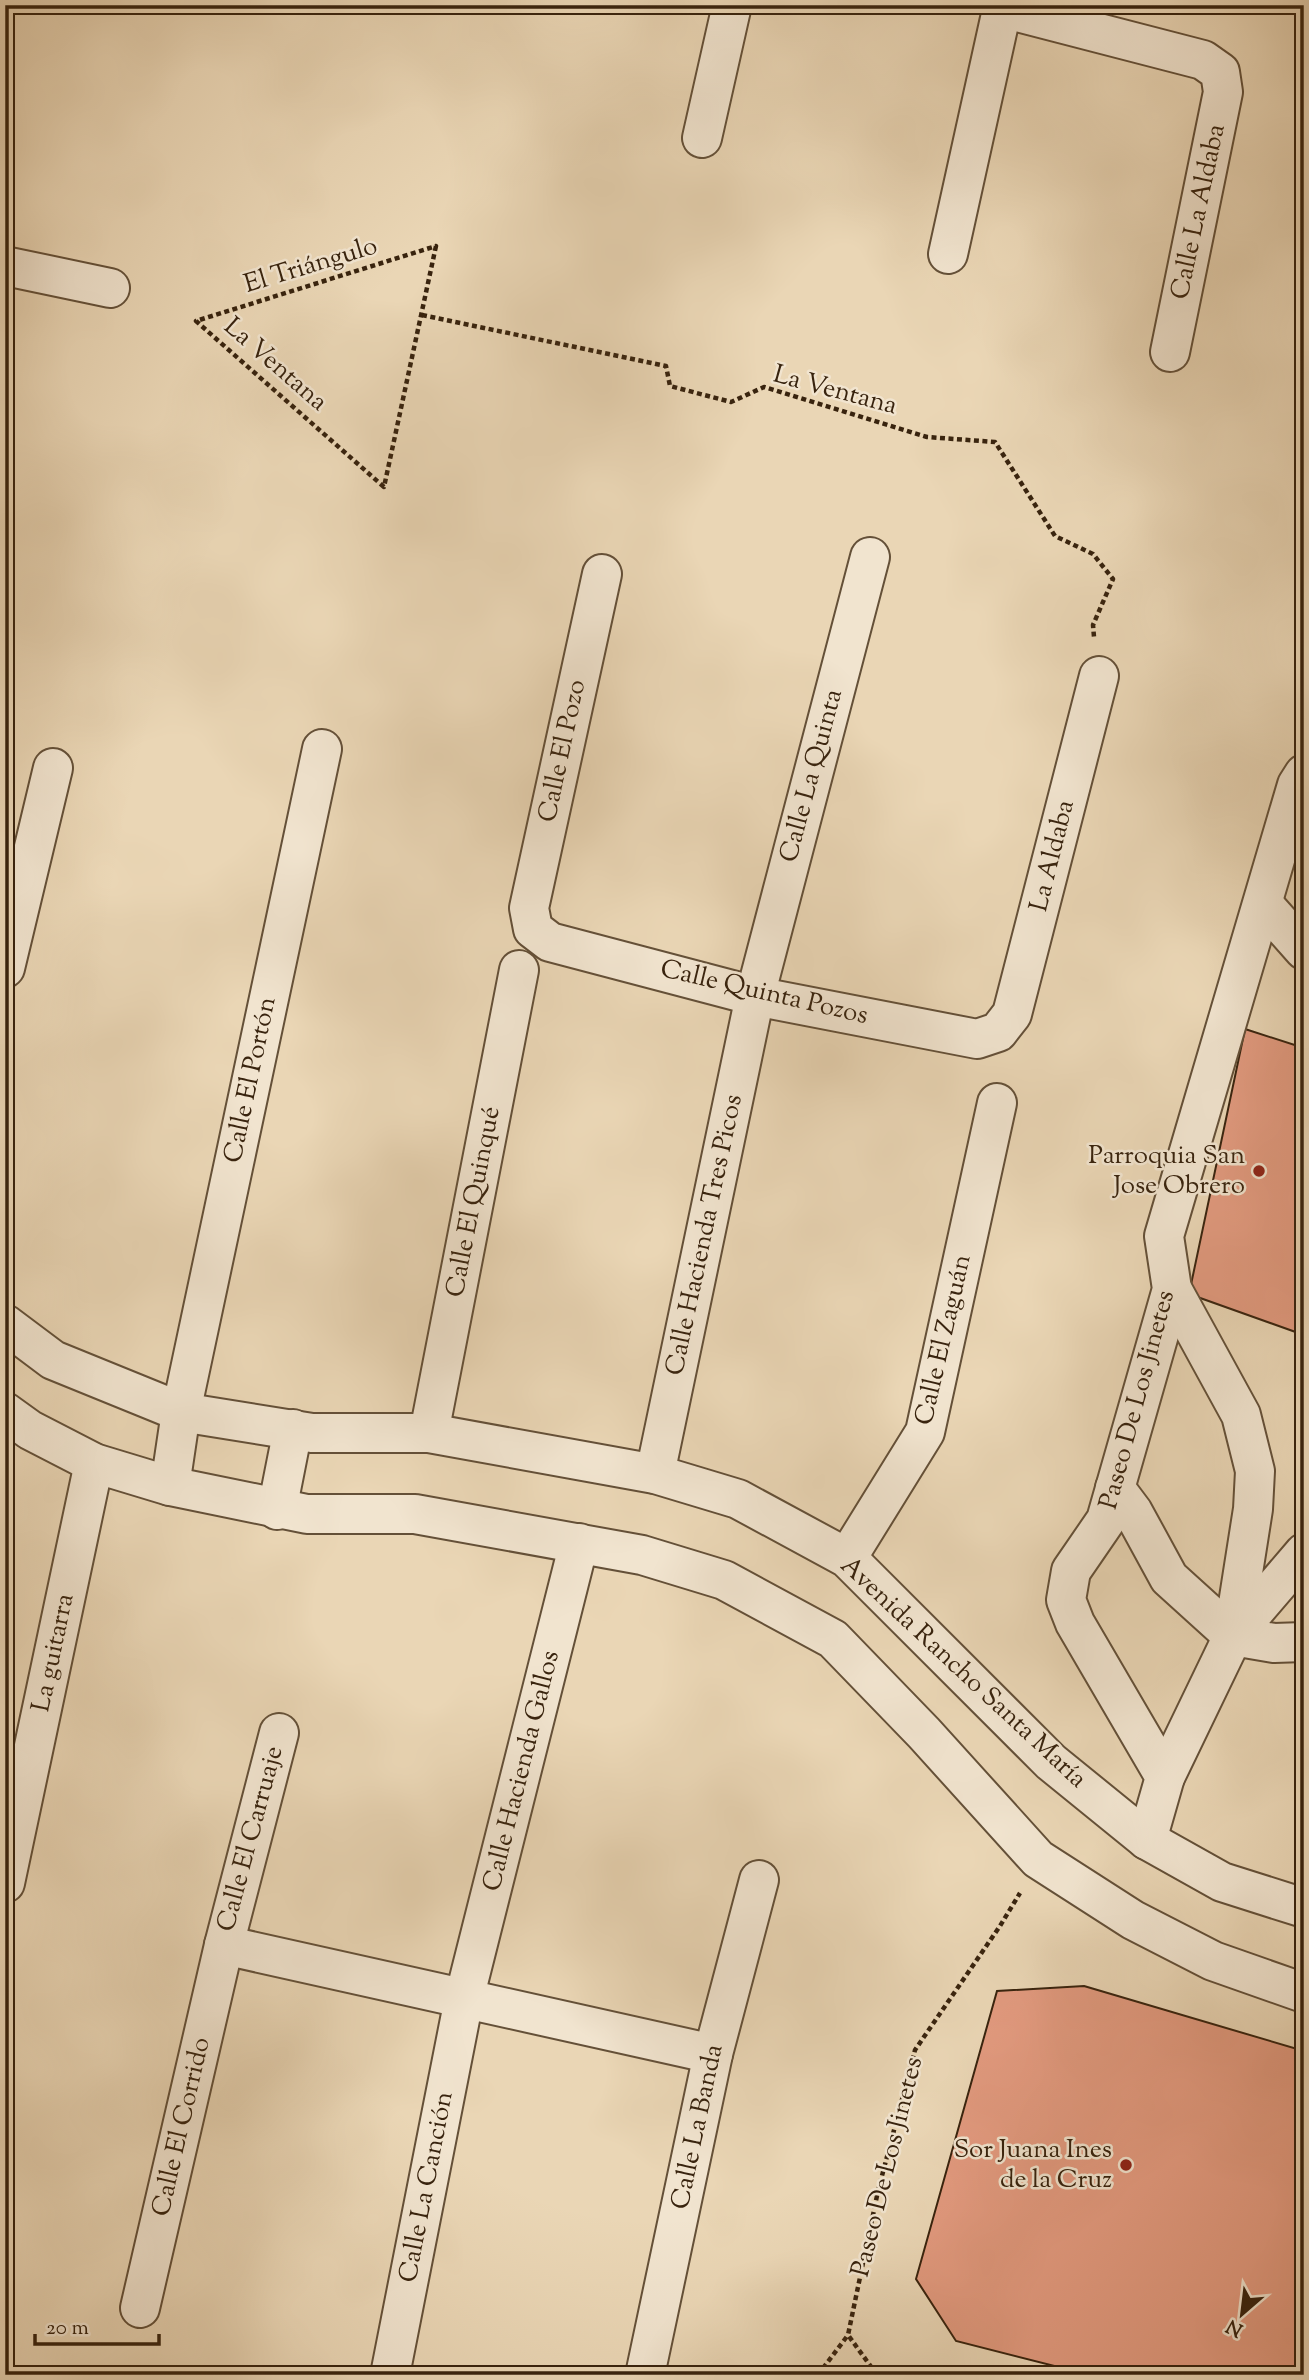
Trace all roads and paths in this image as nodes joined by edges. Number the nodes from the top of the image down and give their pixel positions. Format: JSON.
{"nodes":[{"id":1,"x":732,"y":5,"type":"edge"},
{"id":2,"x":1002,"y":7,"type":"edge"},
{"id":3,"x":702,"y":138,"type":"dead end"},
{"id":4,"x":436,"y":246,"type":"joint"},
{"id":5,"x":948,"y":254,"type":"dead end"},
{"id":6,"x":5,"y":266,"type":"edge"},
{"id":7,"x":110,"y":288,"type":"dead end"},
{"id":8,"x":422,"y":315,"type":"junction"},
{"id":9,"x":196,"y":321,"type":"joint"},
{"id":10,"x":1170,"y":352,"type":"dead end"},
{"id":11,"x":870,"y":557,"type":"dead end"},
{"id":12,"x":602,"y":574,"type":"dead end"},
{"id":13,"x":1099,"y":676,"type":"joint"},
{"id":14,"x":322,"y":749,"type":"dead end"},
{"id":15,"x":52,"y":768,"type":"dead end"},
{"id":16,"x":1304,"y":774,"type":"edge"},
{"id":17,"x":1264,"y":905,"type":"junction"},
{"id":18,"x":533,"y":929,"type":"joint"},
{"id":19,"x":1304,"y":950,"type":"edge"},
{"id":20,"x":5,"y":968,"type":"edge"},
{"id":21,"x":519,"y":970,"type":"dead end"},
{"id":22,"x":755,"y":996,"type":"junction"},
{"id":23,"x":998,"y":1032,"type":"joint"},
{"id":24,"x":997,"y":1103,"type":"dead end"},
{"id":25,"x":1172,"y":1289,"type":"junction"},
{"id":26,"x":5,"y":1324,"type":"edge"},
{"id":27,"x":5,"y":1412,"type":"edge"},
{"id":28,"x":181,"y":1412,"type":"junction"},
{"id":29,"x":293,"y":1429,"type":"junction"},
{"id":30,"x":429,"y":1433,"type":"junction"},
{"id":31,"x":94,"y":1463,"type":"junction"},
{"id":32,"x":655,"y":1474,"type":"junction"},
{"id":33,"x":170,"y":1486,"type":"junction"},
{"id":34,"x":1115,"y":1488,"type":"junction"},
{"id":35,"x":276,"y":1510,"type":"junction"},
{"id":36,"x":579,"y":1543,"type":"junction"},
{"id":37,"x":1304,"y":1553,"type":"edge"},
{"id":38,"x":847,"y":1558,"type":"junction"},
{"id":39,"x":1233,"y":1636,"type":"junction"},
{"id":40,"x":1304,"y":1642,"type":"edge"},
{"id":41,"x":279,"y":1732,"type":"dead end"},
{"id":42,"x":1166,"y":1777,"type":"junction"},
{"id":43,"x":1147,"y":1839,"type":"junction"},
{"id":44,"x":1038,"y":1859,"type":"junction"},
{"id":45,"x":759,"y":1880,"type":"dead end"},
{"id":46,"x":5,"y":1883,"type":"edge"},
{"id":47,"x":1304,"y":1908,"type":"edge"},
{"id":48,"x":224,"y":1945,"type":"junction"},
{"id":49,"x":1304,"y":1993,"type":"edge"},
{"id":50,"x":464,"y":1999,"type":"junction"},
{"id":51,"x":713,"y":2054,"type":"junction"},
{"id":52,"x":140,"y":2308,"type":"dead end"},
{"id":53,"x":848,"y":2334,"type":"junction"},
{"id":54,"x":390,"y":2375,"type":"edge"},
{"id":55,"x":645,"y":2375,"type":"edge"},
{"id":56,"x":818,"y":2375,"type":"edge"},
{"id":57,"x":877,"y":2375,"type":"edge"}],
"edges":[{"from":1,"to":3,"type":"street"},
{"from":2,"to":5,"type":"street"},
{"from":2,"to":10,"type":"street","name":"Calle La Aldaba"},
{"from":4,"to":8,"type":"path","name":"La Ventana"},
{"from":4,"to":9,"type":"path","name":"El Triángulo"},
{"from":6,"to":7,"type":"street"},
{"from":8,"to":9,"type":"path","name":"La Ventana"},
{"from":8,"to":13,"type":"path","name":"La Ventana"},
{"from":11,"to":22,"type":"street","name":"Calle La Quinta"},
{"from":12,"to":18,"type":"street","name":"Calle El Pozo"},
{"from":13,"to":23,"type":"street","name":"La Aldaba"},
{"from":14,"to":28,"type":"street","name":"Calle El Portón"},
{"from":15,"to":20,"type":"street"},
{"from":16,"to":17,"type":"street","name":"Paseo De Los Jinetes"},
{"from":17,"to":19,"type":"street"},
{"from":17,"to":25,"type":"street","name":"Paseo De Los Jinetes"},
{"from":18,"to":22,"type":"street","name":"Calle Quinta Pozos"},
{"from":21,"to":30,"type":"street","name":"Calle El Quinqué"},
{"from":22,"to":23,"type":"street","name":"Calle Quinta Pozos"},
{"from":22,"to":32,"type":"street","name":"Calle Hacienda Tres Picos"},
{"from":24,"to":38,"type":"street","name":"Calle El Zaguán"},
{"from":25,"to":34,"type":"street","name":"Paseo De Los Jinetes"},
{"from":25,"to":39,"type":"street"},
{"from":26,"to":28,"type":"street","name":"Avenida Rancho Santa María"},
{"from":27,"to":31,"type":"street"},
{"from":28,"to":29,"type":"street","name":"Avenida Rancho Santa María"},
{"from":28,"to":33,"type":"street","name":"Calle El Portón"},
{"from":29,"to":30,"type":"street","name":"Avenida Rancho Santa María"},
{"from":29,"to":35,"type":"street"},
{"from":30,"to":32,"type":"street","name":"Avenida Rancho Santa María"},
{"from":31,"to":33,"type":"street"},
{"from":31,"to":46,"type":"street","name":"La guitarra"},
{"from":32,"to":38,"type":"street","name":"Avenida Rancho Santa María"},
{"from":33,"to":35,"type":"street"},
{"from":34,"to":39,"type":"street"},
{"from":34,"to":42,"type":"street","name":"Paseo De Los Jinetes"},
{"from":35,"to":36,"type":"street"},
{"from":36,"to":44,"type":"street"},
{"from":36,"to":50,"type":"street","name":"Calle Hacienda Gallos"},
{"from":37,"to":39,"type":"street"},
{"from":38,"to":43,"type":"street","name":"Avenida Rancho Santa María"},
{"from":39,"to":40,"type":"street"},
{"from":39,"to":42,"type":"street"},
{"from":41,"to":48,"type":"street","name":"Calle El Carruaje"},
{"from":42,"to":43,"type":"street"},
{"from":43,"to":47,"type":"street","name":"Avenida Rancho Santa María"},
{"from":44,"to":49,"type":"street"},
{"from":44,"to":53,"type":"path","name":"Paseo De Los Jinetes"},
{"from":45,"to":51,"type":"street","name":"Calle La Banda"},
{"from":48,"to":50,"type":"street"},
{"from":48,"to":52,"type":"street","name":"Calle El Corrido"},
{"from":50,"to":51,"type":"street"},
{"from":50,"to":54,"type":"street","name":"Calle La Canción"},
{"from":51,"to":55,"type":"street","name":"Calle La Banda"},
{"from":53,"to":56,"type":"path"},
{"from":53,"to":57,"type":"path"}]}
